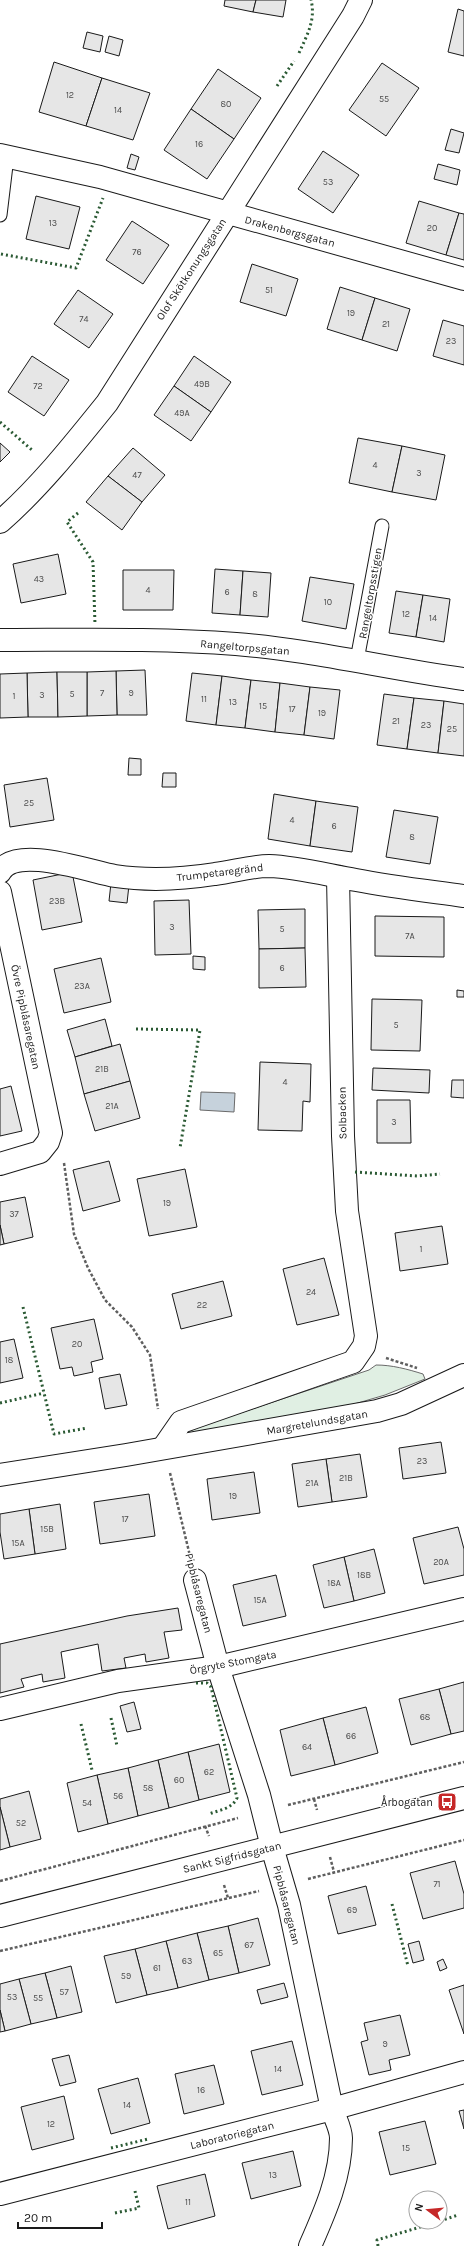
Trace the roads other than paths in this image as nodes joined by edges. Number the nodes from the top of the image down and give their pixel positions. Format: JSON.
{"nodes":[{"id":1,"x":361,"y":0,"type":"edge"},
{"id":2,"x":4,"y":156,"type":"edge"},
{"id":3,"x":227,"y":213,"type":"junction"},
{"id":4,"x":0,"y":215,"type":"edge"},
{"id":5,"x":464,"y":279,"type":"edge"},
{"id":6,"x":0,"y":522,"type":"edge"},
{"id":7,"x":382,"y":526,"type":"dead end"},
{"id":8,"x":0,"y":640,"type":"edge"},
{"id":9,"x":357,"y":660,"type":"junction"},
{"id":10,"x":464,"y":679,"type":"edge"},
{"id":11,"x":1,"y":870,"type":"edge"},
{"id":12,"x":338,"y":877,"type":"junction"},
{"id":13,"x":0,"y":892,"type":"edge"},
{"id":14,"x":464,"y":896,"type":"edge"},
{"id":15,"x":4,"y":930,"type":"edge"},
{"id":16,"x":0,"y":1164,"type":"edge"},
{"id":17,"x":460,"y":1377,"type":"edge"},
{"id":18,"x":163,"y":1448,"type":"junction"},
{"id":19,"x":0,"y":1475,"type":"edge"},
{"id":20,"x":195,"y":1580,"type":"road end"},
{"id":21,"x":464,"y":1609,"type":"edge"},
{"id":22,"x":218,"y":1667,"type":"junction"},
{"id":23,"x":0,"y":1709,"type":"edge"},
{"id":24,"x":464,"y":1798,"type":"edge"},
{"id":25,"x":272,"y":1847,"type":"junction"},
{"id":26,"x":0,"y":1916,"type":"edge"},
{"id":27,"x":464,"y":2072,"type":"edge"},
{"id":28,"x":332,"y":2109,"type":"junction"},
{"id":29,"x":0,"y":2194,"type":"edge"},
{"id":30,"x":310,"y":2246,"type":"edge"}],
"edges":[{"from":1,"to":3,"type":"street","name":"Olof Skötkonungsgatan"},
{"from":2,"to":3,"type":"street","name":"Drakenbergsgatan"},
{"from":2,"to":4,"type":"lane"},
{"from":3,"to":5,"type":"street","name":"Drakenbergsgatan"},
{"from":3,"to":6,"type":"street","name":"Olof Skötkonungsgatan"},
{"from":7,"to":9,"type":"lane","name":"Rangeltorpsstigen"},
{"from":8,"to":9,"type":"street","name":"Rangeltorpsgatan"},
{"from":9,"to":10,"type":"street","name":"Rangeltorpsgatan"},
{"from":11,"to":12,"type":"street","name":"Trumpetaregränd"},
{"from":12,"to":14,"type":"street","name":"Trumpetaregränd"},
{"from":12,"to":18,"type":"street","name":"Solbacken"},
{"from":13,"to":15,"type":"street","name":"Övre Pipblåsaregatan"},
{"from":15,"to":16,"type":"street","name":"Övre Pipblåsaregatan"},
{"from":17,"to":18,"type":"street","name":"Margretelundsgatan"},
{"from":18,"to":19,"type":"street","name":"Margretelundsgatan"},
{"from":20,"to":22,"type":"street","name":"Pipblåsaregatan"},
{"from":21,"to":22,"type":"street","name":"Örgryte Stomgata"},
{"from":22,"to":23,"type":"street","name":"Örgryte Stomgata"},
{"from":22,"to":25,"type":"street","name":"Pipblåsaregatan"},
{"from":24,"to":25,"type":"street","name":"Sankt Sigfridsgatan"},
{"from":25,"to":26,"type":"street","name":"Sankt Sigfridsgatan"},
{"from":25,"to":28,"type":"street","name":"Pipblåsaregatan"},
{"from":27,"to":28,"type":"street","name":"Laboratoriegatan"},
{"from":28,"to":29,"type":"street","name":"Laboratoriegatan"},
{"from":28,"to":30,"type":"street","name":"Pipblåsaregatan"}]}
